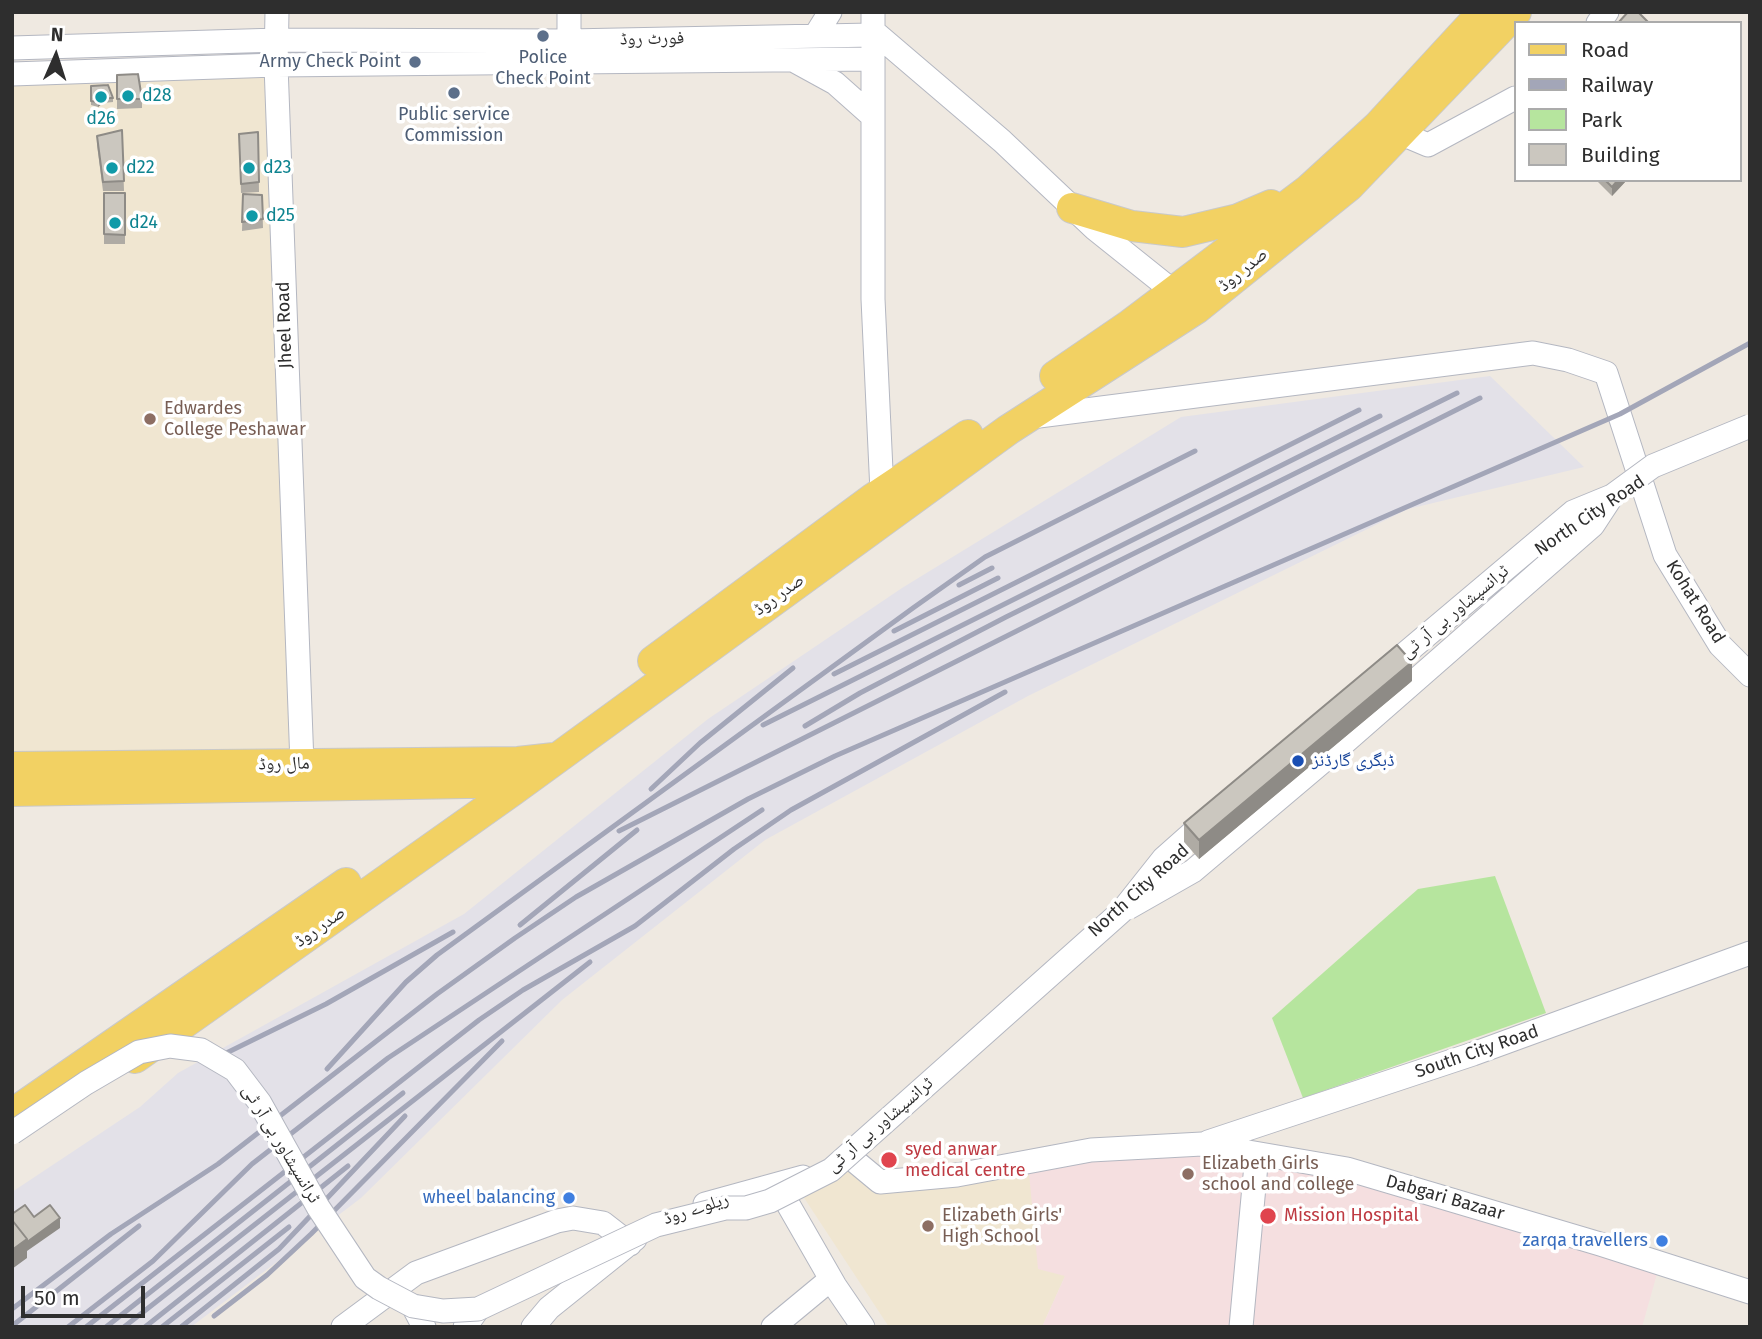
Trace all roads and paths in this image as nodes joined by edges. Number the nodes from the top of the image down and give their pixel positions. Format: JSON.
{"nodes":[{"id":1,"x":278,"y":12,"type":"edge"},
{"id":2,"x":569,"y":12,"type":"edge"},
{"id":3,"x":830,"y":12,"type":"edge"},
{"id":4,"x":1483,"y":12,"type":"edge"},
{"id":5,"x":1516,"y":12,"type":"edge"},
{"id":6,"x":872,"y":25,"type":"edge"},
{"id":7,"x":815,"y":36,"type":"junction"},
{"id":8,"x":278,"y":40,"type":"junction"},
{"id":9,"x":569,"y":41,"type":"junction"},
{"id":10,"x":12,"y":48,"type":"edge"},
{"id":11,"x":872,"y":58,"type":"junction"},
{"id":12,"x":790,"y":59,"type":"junction"},
{"id":13,"x":276,"y":65,"type":"junction"},
{"id":14,"x":12,"y":74,"type":"edge"},
{"id":15,"x":1514,"y":99,"type":"edge"},
{"id":16,"x":871,"y":115,"type":"junction"},
{"id":17,"x":1402,"y":134,"type":"junction"},
{"id":18,"x":1308,"y":190,"type":"junction"},
{"id":19,"x":1072,"y":208,"type":"junction"},
{"id":20,"x":1174,"y":292,"type":"junction"},
{"id":21,"x":1025,"y":418,"type":"junction"},
{"id":22,"x":1750,"y":427,"type":"edge"},
{"id":23,"x":1641,"y":480,"type":"junction"},
{"id":24,"x":882,"y":492,"type":"junction"},
{"id":25,"x":1612,"y":496,"type":"junction"},
{"id":26,"x":1750,"y":675,"type":"edge"},
{"id":27,"x":1366,"y":686,"type":"edge"},
{"id":28,"x":556,"y":758,"type":"joint"},
{"id":29,"x":302,"y":764,"type":"junction"},
{"id":30,"x":12,"y":767,"type":"edge"},
{"id":31,"x":521,"y":772,"type":"junction"},
{"id":32,"x":486,"y":785,"type":"junction"},
{"id":33,"x":12,"y":791,"type":"edge"},
{"id":34,"x":1247,"y":796,"type":"edge"},
{"id":35,"x":1224,"y":810,"type":"joint"},
{"id":36,"x":1122,"y":911,"type":"junction"},
{"id":37,"x":1750,"y":953,"type":"edge"},
{"id":38,"x":12,"y":1114,"type":"edge"},
{"id":39,"x":12,"y":1133,"type":"edge"},
{"id":40,"x":12,"y":1143,"type":"edge"},
{"id":41,"x":1202,"y":1144,"type":"junction"},
{"id":42,"x":1257,"y":1154,"type":"junction"},
{"id":43,"x":851,"y":1158,"type":"junction"},
{"id":44,"x":777,"y":1185,"type":"junction"},
{"id":45,"x":630,"y":1244,"type":"junction"},
{"id":46,"x":831,"y":1279,"type":"junction"},
{"id":47,"x":1750,"y":1292,"type":"edge"},
{"id":48,"x":413,"y":1306,"type":"junction"},
{"id":49,"x":471,"y":1318,"type":"edge"},
{"id":50,"x":343,"y":1327,"type":"edge"},
{"id":51,"x":424,"y":1327,"type":"edge"},
{"id":52,"x":533,"y":1327,"type":"edge"},
{"id":53,"x":773,"y":1327,"type":"edge"},
{"id":54,"x":863,"y":1327,"type":"edge"},
{"id":55,"x":1241,"y":1327,"type":"edge"}],
"edges":[{"from":1,"to":8,"type":"street","name":"Jheel Road"},
{"from":2,"to":9,"type":"street"},
{"from":3,"to":7,"type":"street"},
{"from":4,"to":18,"type":"main road","name":"صدر روڈ"},
{"from":5,"to":17,"type":"main road","name":"صدر روڈ"},
{"from":6,"to":7,"type":"street","name":"فورٹ روڈ"},
{"from":6,"to":11,"type":"street"},
{"from":6,"to":19,"type":"street"},
{"from":7,"to":9,"type":"street","name":"فورٹ روڈ"},
{"from":8,"to":9,"type":"street","name":"فورٹ روڈ"},
{"from":8,"to":10,"type":"street","name":"فورٹ روڈ"},
{"from":8,"to":13,"type":"street","name":"Jheel Road"},
{"from":11,"to":12,"type":"street","name":"فورٹ روڈ"},
{"from":11,"to":16,"type":"street"},
{"from":12,"to":13,"type":"street","name":"فورٹ روڈ"},
{"from":12,"to":16,"type":"street"},
{"from":13,"to":14,"type":"street","name":"فورٹ روڈ"},
{"from":13,"to":29,"type":"street","name":"Jheel Road"},
{"from":15,"to":17,"type":"street"},
{"from":16,"to":24,"type":"street"},
{"from":17,"to":21,"type":"main road","name":"صدر روڈ"},
{"from":18,"to":19,"type":"main road"},
{"from":18,"to":20,"type":"main road","name":"صدر روڈ"},
{"from":19,"to":20,"type":"street"},
{"from":20,"to":24,"type":"main road","name":"صدر روڈ"},
{"from":21,"to":23,"type":"street","name":"Kohat Road"},
{"from":21,"to":28,"type":"main road","name":"صدر روڈ"},
{"from":22,"to":23,"type":"street","name":"North City Road"},
{"from":22,"to":25,"type":"street","name":"ٹرانسپشاور بی آر ٹی","bridge":true},
{"from":23,"to":26,"type":"street","name":"Kohat Road"},
{"from":23,"to":34,"type":"street","name":"North City Road"},
{"from":24,"to":31,"type":"main road","name":"صدر روڈ"},
{"from":25,"to":27,"type":"street","name":"ٹرانسپشاور بی آر ٹی","bridge":true},
{"from":25,"to":36,"type":"street","name":"ٹرانسپشاور بی آر ٹی","bridge":true},
{"from":28,"to":31,"type":"main road","name":"مال روڈ"},
{"from":29,"to":30,"type":"main road","name":"مال روڈ"},
{"from":29,"to":31,"type":"main road","name":"مال روڈ"},
{"from":31,"to":32,"type":"main road","name":"صدر روڈ"},
{"from":31,"to":40,"type":"main road","name":"صدر روڈ"},
{"from":32,"to":33,"type":"main road","name":"مال روڈ"},
{"from":32,"to":38,"type":"main road","name":"صدر روڈ"},
{"from":35,"to":36,"type":"street","name":"ٹرانسپشاور بی آر ٹی","bridge":true},
{"from":35,"to":43,"type":"street","name":"North City Road"},
{"from":36,"to":49,"type":"street","name":"ٹرانسپشاور بی آر ٹی","bridge":true},
{"from":37,"to":41,"type":"street","name":"South City Road"},
{"from":39,"to":48,"type":"street","name":"ٹرانسپشاور بی آر ٹی","bridge":true},
{"from":41,"to":42,"type":"street","name":"Dabgari Bazaar"},
{"from":41,"to":43,"type":"street","name":"Dabgari Bazaar"},
{"from":42,"to":47,"type":"street","name":"Dabgari Bazaar"},
{"from":42,"to":55,"type":"street"},
{"from":43,"to":44,"type":"street","name":"ریلوے روڈ"},
{"from":44,"to":45,"type":"street","name":"ریلوے روڈ"},
{"from":44,"to":46,"type":"street"},
{"from":45,"to":50,"type":"street"},
{"from":45,"to":52,"type":"street","name":"ریلوے روڈ"},
{"from":46,"to":53,"type":"street"},
{"from":46,"to":54,"type":"street"},
{"from":48,"to":49,"type":"street","name":"ٹرانسپشاور بی آر ٹی","bridge":true},
{"from":48,"to":51,"type":"street"}]}
